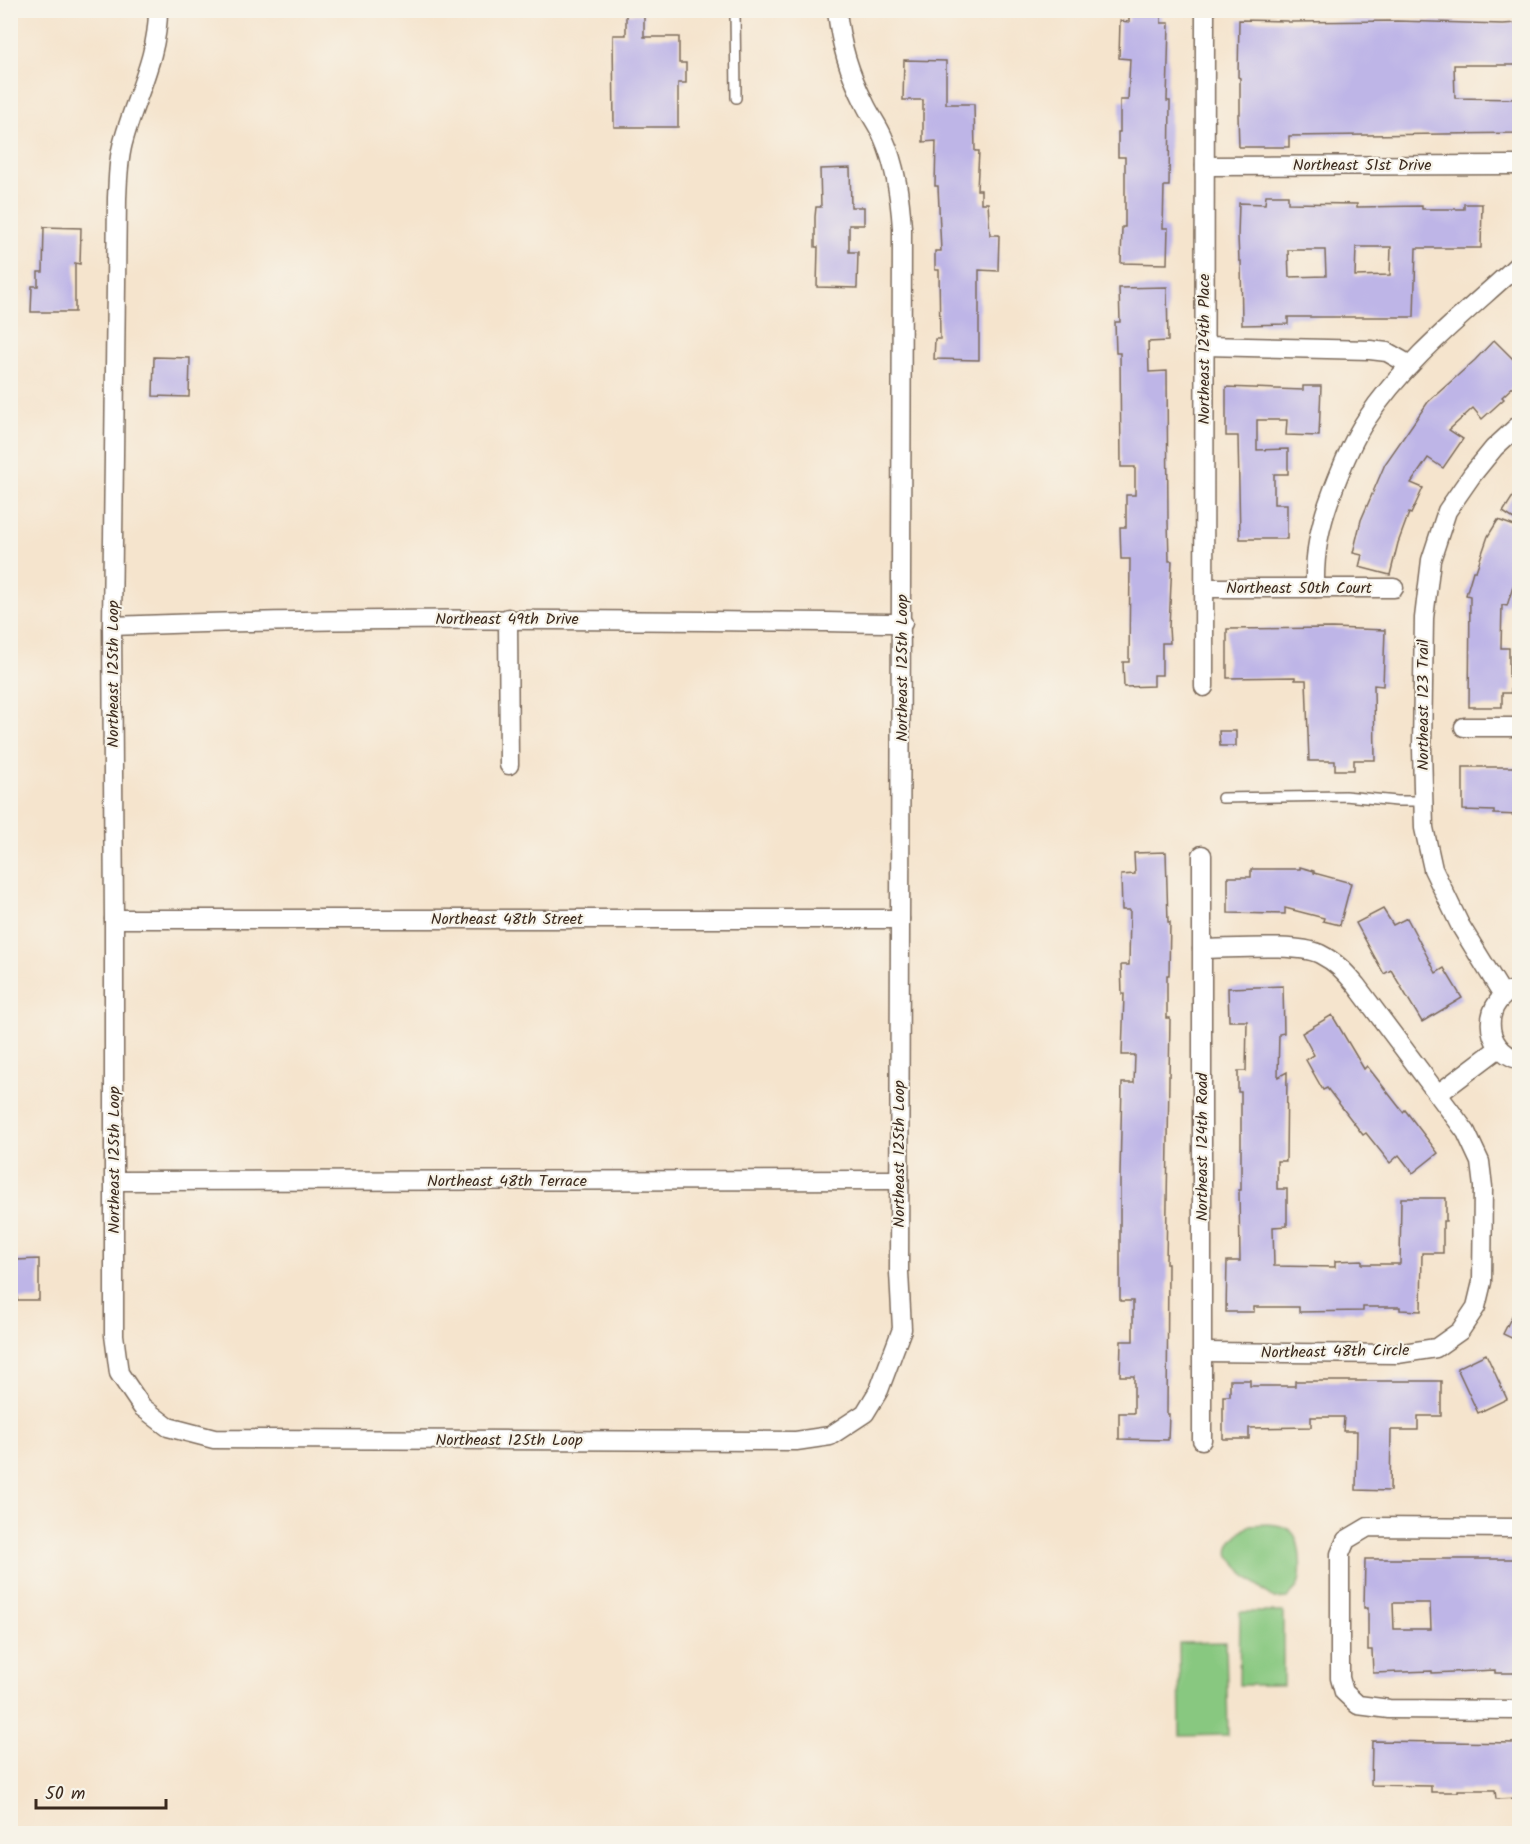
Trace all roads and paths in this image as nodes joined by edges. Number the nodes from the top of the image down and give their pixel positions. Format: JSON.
{"nodes":[{"id":1,"x":158,"y":10,"type":"edge"},
{"id":2,"x":735,"y":10,"type":"edge"},
{"id":3,"x":837,"y":10,"type":"edge"},
{"id":4,"x":1205,"y":10,"type":"edge"},
{"id":5,"x":736,"y":98,"type":"dead end"},
{"id":6,"x":1520,"y":165,"type":"edge"},
{"id":7,"x":1205,"y":166,"type":"junction"},
{"id":8,"x":1516,"y":272,"type":"edge"},
{"id":9,"x":1204,"y":346,"type":"junction"},
{"id":10,"x":1410,"y":365,"type":"junction"},
{"id":11,"x":1520,"y":424,"type":"edge"},
{"id":12,"x":1204,"y":588,"type":"junction"},
{"id":13,"x":1315,"y":588,"type":"junction"},
{"id":14,"x":1394,"y":588,"type":"dead end"},
{"id":15,"x":508,"y":618,"type":"junction"},
{"id":16,"x":903,"y":624,"type":"junction"},
{"id":17,"x":112,"y":626,"type":"junction"},
{"id":18,"x":1204,"y":687,"type":"dead end"},
{"id":19,"x":1464,"y":727,"type":"dead end"},
{"id":20,"x":1520,"y":727,"type":"edge"},
{"id":21,"x":509,"y":765,"type":"dead end"},
{"id":22,"x":1222,"y":798,"type":"dead end"},
{"id":23,"x":1423,"y":801,"type":"junction"},
{"id":24,"x":1203,"y":855,"type":"dead end"},
{"id":25,"x":114,"y":919,"type":"junction"},
{"id":26,"x":900,"y":919,"type":"junction"},
{"id":27,"x":1203,"y":949,"type":"junction"},
{"id":28,"x":1511,"y":991,"type":"edge"},
{"id":29,"x":1499,"y":1048,"type":"junction"},
{"id":30,"x":1520,"y":1060,"type":"edge"},
{"id":31,"x":1438,"y":1094,"type":"junction"},
{"id":32,"x":899,"y":1180,"type":"junction"},
{"id":33,"x":114,"y":1181,"type":"junction"},
{"id":34,"x":1202,"y":1353,"type":"junction"},
{"id":35,"x":1202,"y":1440,"type":"dead end"},
{"id":36,"x":1520,"y":1528,"type":"edge"},
{"id":37,"x":1520,"y":1710,"type":"edge"}],
"edges":[{"from":1,"to":17,"type":"street","name":"Northeast 125th Loop"},
{"from":2,"to":5,"type":"lane"},
{"from":3,"to":16,"type":"street","name":"Northeast 125th Loop"},
{"from":4,"to":7,"type":"street","name":"Northeast 124th Place"},
{"from":6,"to":7,"type":"street","name":"Northeast 51st Drive"},
{"from":7,"to":9,"type":"street","name":"Northeast 124th Place"},
{"from":8,"to":10,"type":"street"},
{"from":9,"to":10,"type":"street"},
{"from":9,"to":12,"type":"street","name":"Northeast 124th Place"},
{"from":10,"to":13,"type":"street"},
{"from":11,"to":23,"type":"street","name":"Northeast 123 Trail"},
{"from":12,"to":13,"type":"street","name":"Northeast 50th Court"},
{"from":12,"to":18,"type":"street","name":"Northeast 124th Place"},
{"from":13,"to":14,"type":"street","name":"Northeast 50th Court"},
{"from":15,"to":16,"type":"street","name":"Northeast 49th Drive"},
{"from":15,"to":17,"type":"street","name":"Northeast 49th Drive"},
{"from":15,"to":21,"type":"street"},
{"from":16,"to":26,"type":"street","name":"Northeast 125th Loop"},
{"from":17,"to":25,"type":"street","name":"Northeast 125th Loop"},
{"from":19,"to":20,"type":"street"},
{"from":22,"to":23,"type":"lane"},
{"from":23,"to":28,"type":"street","name":"Northeast 123 Trail"},
{"from":24,"to":27,"type":"street","name":"Northeast 124th Road"},
{"from":25,"to":26,"type":"street","name":"Northeast 48th Street"},
{"from":25,"to":33,"type":"street","name":"Northeast 125th Loop"},
{"from":26,"to":32,"type":"street","name":"Northeast 125th Loop"},
{"from":27,"to":31,"type":"street","name":"Northeast 48th Circle"},
{"from":27,"to":34,"type":"street","name":"Northeast 124th Road"},
{"from":28,"to":29,"type":"street"},
{"from":29,"to":30,"type":"street"},
{"from":29,"to":31,"type":"street"},
{"from":31,"to":34,"type":"street","name":"Northeast 48th Circle"},
{"from":32,"to":33,"type":"street","name":"Northeast 48th Terrace"},
{"from":32,"to":33,"type":"street","name":"Northeast 125th Loop"},
{"from":34,"to":35,"type":"street","name":"Northeast 124th Road"},
{"from":36,"to":37,"type":"street"}]}
